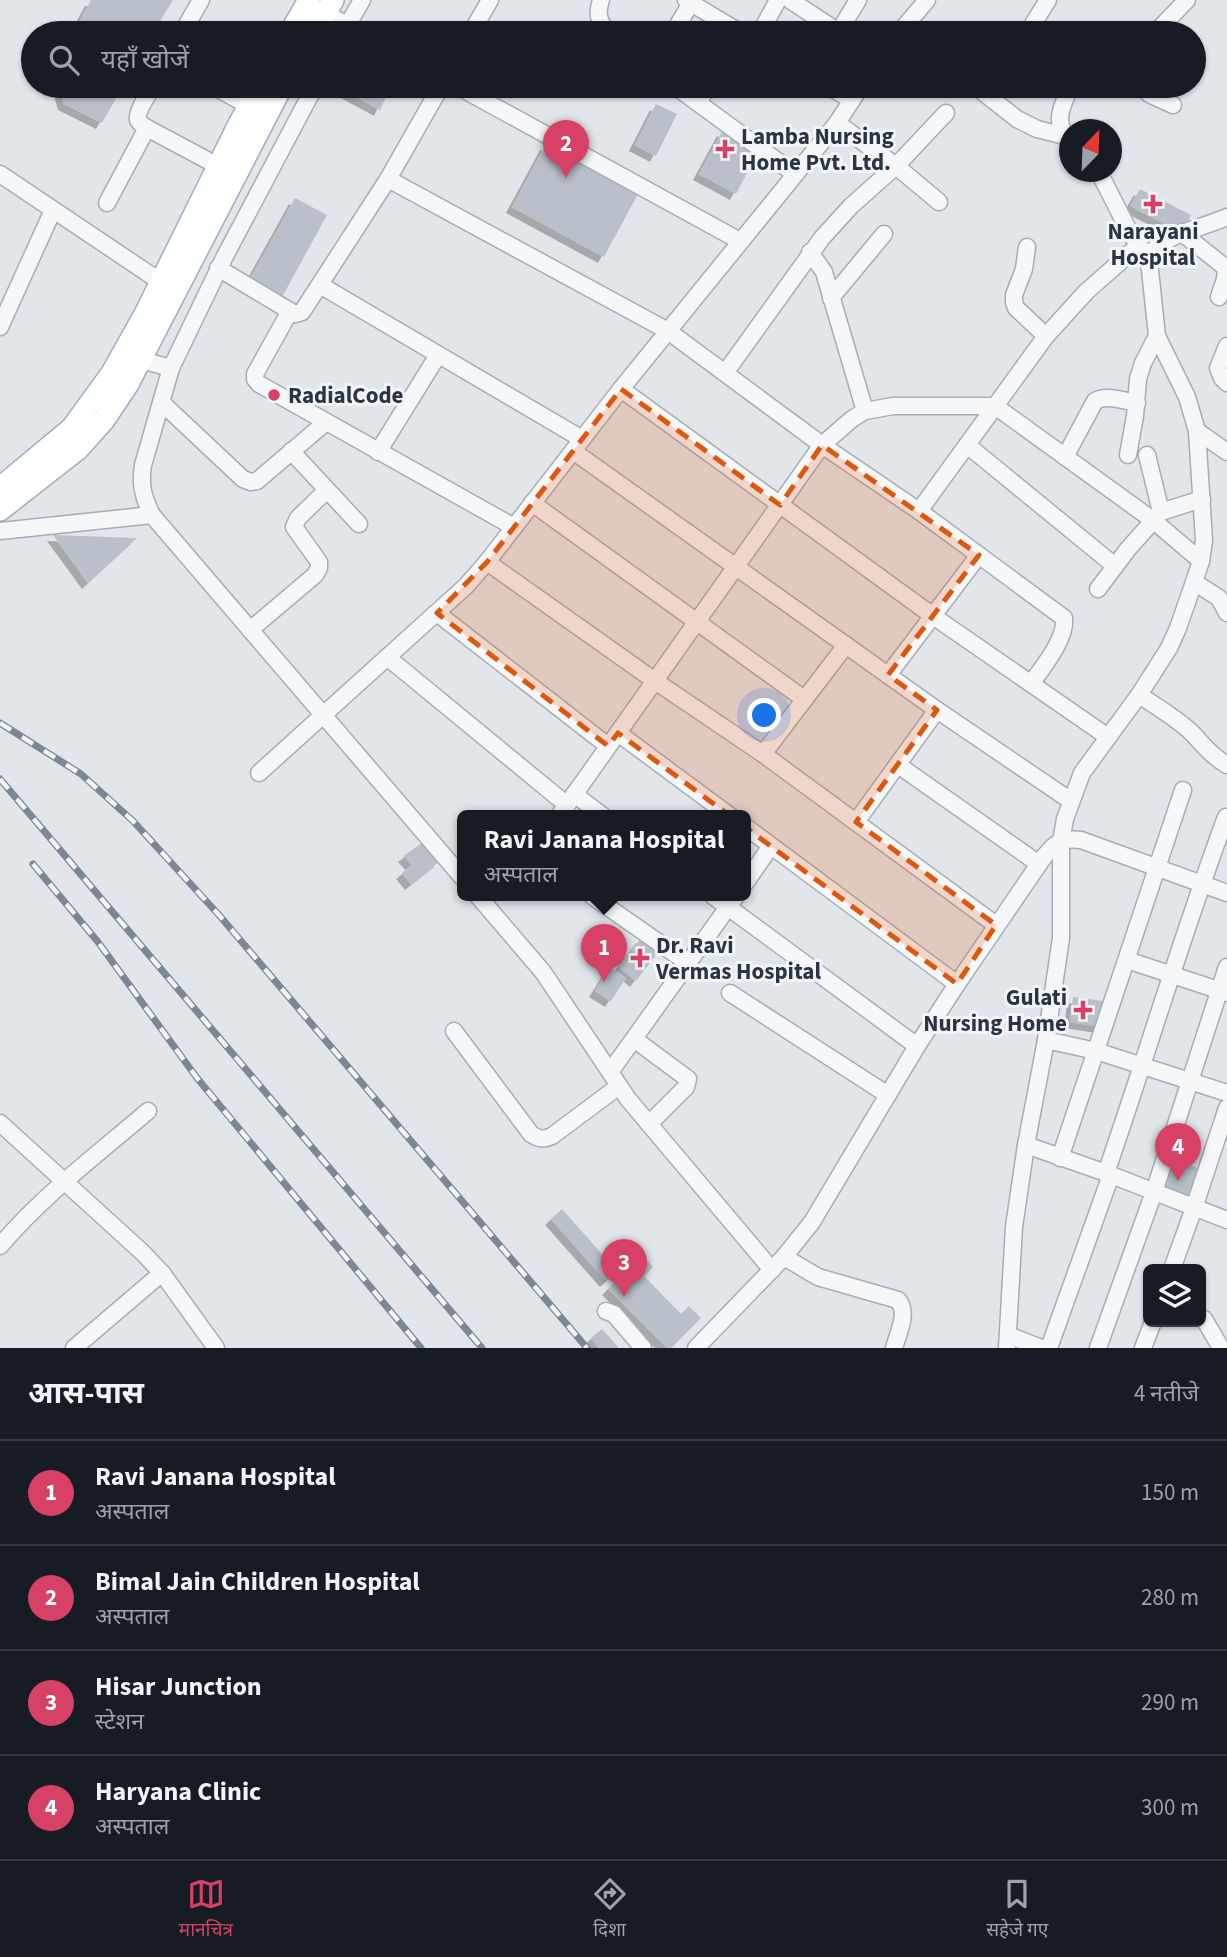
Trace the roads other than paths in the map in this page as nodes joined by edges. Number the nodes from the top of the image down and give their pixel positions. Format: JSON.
{"nodes":[{"id":1,"x":201,"y":0,"type":"edge"},
{"id":2,"x":362,"y":0,"type":"edge"},
{"id":3,"x":491,"y":0,"type":"edge"},
{"id":4,"x":601,"y":0,"type":"edge"},
{"id":5,"x":778,"y":0,"type":"edge"},
{"id":6,"x":790,"y":0,"type":"edge"},
{"id":7,"x":858,"y":0,"type":"edge"},
{"id":8,"x":927,"y":0,"type":"edge"},
{"id":9,"x":1048,"y":0,"type":"edge"},
{"id":10,"x":1187,"y":0,"type":"edge"},
{"id":11,"x":688,"y":1,"type":"edge"},
{"id":12,"x":315,"y":3,"type":"edge"},
{"id":13,"x":190,"y":21,"type":"edge"},
{"id":14,"x":300,"y":21,"type":"edge"},
{"id":15,"x":314,"y":21,"type":"edge"},
{"id":16,"x":338,"y":21,"type":"edge"},
{"id":17,"x":355,"y":21,"type":"edge"},
{"id":18,"x":478,"y":21,"type":"edge"},
{"id":19,"x":599,"y":21,"type":"edge"},
{"id":20,"x":679,"y":21,"type":"edge"},
{"id":21,"x":720,"y":21,"type":"edge"},
{"id":22,"x":767,"y":21,"type":"edge"},
{"id":23,"x":821,"y":21,"type":"edge"},
{"id":24,"x":846,"y":21,"type":"edge"},
{"id":25,"x":909,"y":21,"type":"edge"},
{"id":26,"x":1035,"y":21,"type":"edge"},
{"id":27,"x":1167,"y":21,"type":"edge"},
{"id":28,"x":147,"y":98,"type":"edge"},
{"id":29,"x":235,"y":98,"type":"edge"},
{"id":30,"x":253,"y":98,"type":"edge"},
{"id":31,"x":276,"y":98,"type":"edge"},
{"id":32,"x":309,"y":98,"type":"edge"},
{"id":33,"x":434,"y":98,"type":"edge"},
{"id":34,"x":479,"y":98,"type":"edge"},
{"id":35,"x":691,"y":98,"type":"edge"},
{"id":36,"x":701,"y":98,"type":"edge"},
{"id":37,"x":849,"y":98,"type":"edge"},
{"id":38,"x":990,"y":98,"type":"edge"},
{"id":39,"x":1067,"y":98,"type":"edge"},
{"id":40,"x":1158,"y":98,"type":"edge"},
{"id":41,"x":852,"y":100,"type":"joint"},
{"id":42,"x":698,"y":103,"type":"junction"},
{"id":43,"x":1173,"y":105,"type":"dead end"},
{"id":44,"x":249,"y":106,"type":"junction"},
{"id":45,"x":946,"y":113,"type":"dead end"},
{"id":46,"x":1059,"y":119,"type":"edge"},
{"id":47,"x":836,"y":123,"type":"junction"},
{"id":48,"x":148,"y":128,"type":"junction"},
{"id":49,"x":1059,"y":136,"type":"edge"},
{"id":50,"x":218,"y":166,"type":"junction"},
{"id":51,"x":896,"y":166,"type":"junction"},
{"id":52,"x":0,"y":174,"type":"edge"},
{"id":53,"x":795,"y":174,"type":"junction"},
{"id":54,"x":388,"y":179,"type":"junction"},
{"id":55,"x":1103,"y":182,"type":"edge"},
{"id":56,"x":939,"y":202,"type":"dead end"},
{"id":57,"x":107,"y":203,"type":"dead end"},
{"id":58,"x":53,"y":210,"type":"junction"},
{"id":59,"x":1227,"y":217,"type":"edge"},
{"id":60,"x":1182,"y":233,"type":"junction"},
{"id":61,"x":884,"y":234,"type":"dead end"},
{"id":62,"x":740,"y":241,"type":"junction"},
{"id":63,"x":1027,"y":247,"type":"dead end"},
{"id":64,"x":1143,"y":251,"type":"junction"},
{"id":65,"x":810,"y":252,"type":"junction"},
{"id":66,"x":218,"y":268,"type":"junction"},
{"id":67,"x":161,"y":282,"type":"junction"},
{"id":68,"x":320,"y":285,"type":"junction"},
{"id":69,"x":1219,"y":296,"type":"dead end"},
{"id":70,"x":831,"y":298,"type":"junction"},
{"id":71,"x":4,"y":308,"type":"edge"},
{"id":72,"x":290,"y":311,"type":"junction"},
{"id":73,"x":0,"y":327,"type":"edge"},
{"id":74,"x":668,"y":331,"type":"junction"},
{"id":75,"x":1046,"y":336,"type":"junction"},
{"id":76,"x":1157,"y":336,"type":"junction"},
{"id":77,"x":1227,"y":346,"type":"edge"},
{"id":78,"x":438,"y":355,"type":"junction"},
{"id":79,"x":141,"y":360,"type":"junction"},
{"id":80,"x":171,"y":368,"type":"junction"},
{"id":81,"x":724,"y":373,"type":"junction"},
{"id":82,"x":1227,"y":383,"type":"edge"},
{"id":83,"x":621,"y":389,"type":"junction"},
{"id":84,"x":161,"y":402,"type":"junction"},
{"id":85,"x":1137,"y":403,"type":"junction"},
{"id":86,"x":995,"y":406,"type":"junction"},
{"id":87,"x":865,"y":411,"type":"junction"},
{"id":88,"x":325,"y":423,"type":"junction"},
{"id":89,"x":1197,"y":432,"type":"junction"},
{"id":90,"x":577,"y":445,"type":"junction"},
{"id":91,"x":822,"y":445,"type":"junction"},
{"id":92,"x":967,"y":445,"type":"junction"},
{"id":93,"x":1225,"y":446,"type":"edge"},
{"id":94,"x":291,"y":451,"type":"junction"},
{"id":95,"x":378,"y":452,"type":"junction"},
{"id":96,"x":1128,"y":455,"type":"dead end"},
{"id":97,"x":1147,"y":455,"type":"dead end"},
{"id":98,"x":1065,"y":457,"type":"junction"},
{"id":99,"x":41,"y":466,"type":"junction"},
{"id":100,"x":0,"y":488,"type":"edge"},
{"id":101,"x":327,"y":490,"type":"junction"},
{"id":102,"x":1202,"y":499,"type":"junction"},
{"id":103,"x":532,"y":503,"type":"junction"},
{"id":104,"x":780,"y":505,"type":"junction"},
{"id":105,"x":0,"y":510,"type":"edge"},
{"id":106,"x":919,"y":511,"type":"junction"},
{"id":107,"x":152,"y":515,"type":"junction"},
{"id":108,"x":1157,"y":517,"type":"junction"},
{"id":109,"x":359,"y":524,"type":"dead end"},
{"id":110,"x":514,"y":527,"type":"junction"},
{"id":111,"x":0,"y":531,"type":"edge"},
{"id":112,"x":979,"y":555,"type":"junction"},
{"id":113,"x":1201,"y":561,"type":"junction"},
{"id":114,"x":487,"y":562,"type":"junction"},
{"id":115,"x":1115,"y":566,"type":"junction"},
{"id":116,"x":736,"y":567,"type":"junction"},
{"id":117,"x":1194,"y":582,"type":"junction"},
{"id":118,"x":1098,"y":590,"type":"dead end"},
{"id":119,"x":1224,"y":604,"type":"edge"},
{"id":120,"x":436,"y":613,"type":"junction"},
{"id":121,"x":933,"y":615,"type":"junction"},
{"id":122,"x":696,"y":621,"type":"junction"},
{"id":123,"x":250,"y":630,"type":"junction"},
{"id":124,"x":846,"y":645,"type":"junction"},
{"id":125,"x":387,"y":657,"type":"junction"},
{"id":126,"x":888,"y":675,"type":"junction"},
{"id":127,"x":655,"y":681,"type":"junction"},
{"id":128,"x":1031,"y":684,"type":"junction"},
{"id":129,"x":1139,"y":695,"type":"junction"},
{"id":130,"x":804,"y":699,"type":"junction"},
{"id":131,"x":937,"y":710,"type":"junction"},
{"id":132,"x":324,"y":714,"type":"junction"},
{"id":133,"x":1108,"y":737,"type":"junction"},
{"id":134,"x":613,"y":739,"type":"junction"},
{"id":135,"x":763,"y":754,"type":"junction"},
{"id":136,"x":898,"y":765,"type":"junction"},
{"id":137,"x":1227,"y":765,"type":"edge"},
{"id":138,"x":258,"y":773,"type":"dead end"},
{"id":139,"x":1183,"y":790,"type":"dead end"},
{"id":140,"x":1072,"y":801,"type":"junction"},
{"id":141,"x":567,"y":805,"type":"edge"},
{"id":142,"x":721,"y":810,"type":"edge"},
{"id":143,"x":1227,"y":817,"type":"edge"},
{"id":144,"x":856,"y":822,"type":"junction"},
{"id":145,"x":751,"y":831,"type":"edge"},
{"id":146,"x":1061,"y":841,"type":"junction"},
{"id":147,"x":771,"y":846,"type":"junction"},
{"id":148,"x":1039,"y":864,"type":"junction"},
{"id":149,"x":1157,"y":868,"type":"junction"},
{"id":150,"x":457,"y":871,"type":"edge"},
{"id":151,"x":751,"y":875,"type":"edge"},
{"id":152,"x":1201,"y":884,"type":"junction"},
{"id":153,"x":1227,"y":894,"type":"edge"},
{"id":154,"x":482,"y":901,"type":"edge"},
{"id":155,"x":498,"y":901,"type":"edge"},
{"id":156,"x":599,"y":901,"type":"edge"},
{"id":157,"x":732,"y":902,"type":"edge"},
{"id":158,"x":491,"y":911,"type":"junction"},
{"id":159,"x":996,"y":925,"type":"junction"},
{"id":160,"x":1127,"y":960,"type":"junction"},
{"id":161,"x":688,"y":963,"type":"junction"},
{"id":162,"x":1227,"y":967,"type":"edge"},
{"id":163,"x":1173,"y":975,"type":"junction"},
{"id":164,"x":957,"y":984,"type":"junction"},
{"id":165,"x":1223,"y":992,"type":"edge"},
{"id":166,"x":730,"y":993,"type":"dead end"},
{"id":167,"x":454,"y":1031,"type":"dead end"},
{"id":168,"x":634,"y":1039,"type":"junction"},
{"id":169,"x":1046,"y":1040,"type":"junction"},
{"id":170,"x":917,"y":1046,"type":"junction"},
{"id":171,"x":1096,"y":1051,"type":"junction"},
{"id":172,"x":1143,"y":1066,"type":"junction"},
{"id":173,"x":614,"y":1079,"type":"junction"},
{"id":174,"x":1191,"y":1082,"type":"junction"},
{"id":175,"x":1227,"y":1093,"type":"edge"},
{"id":176,"x":888,"y":1095,"type":"junction"},
{"id":177,"x":1227,"y":1108,"type":"edge"},
{"id":178,"x":148,"y":1111,"type":"dead end"},
{"id":179,"x":0,"y":1123,"type":"edge"},
{"id":180,"x":649,"y":1124,"type":"junction"},
{"id":181,"x":1026,"y":1145,"type":"junction"},
{"id":182,"x":1060,"y":1158,"type":"junction"},
{"id":183,"x":1108,"y":1174,"type":"junction"},
{"id":184,"x":64,"y":1183,"type":"junction"},
{"id":185,"x":1154,"y":1192,"type":"junction"},
{"id":186,"x":1194,"y":1208,"type":"junction"},
{"id":187,"x":1227,"y":1220,"type":"edge"},
{"id":188,"x":0,"y":1246,"type":"edge"},
{"id":189,"x":784,"y":1257,"type":"junction"},
{"id":190,"x":1174,"y":1264,"type":"edge"},
{"id":191,"x":772,"y":1270,"type":"junction"},
{"id":192,"x":162,"y":1273,"type":"junction"},
{"id":193,"x":606,"y":1311,"type":"dead end"},
{"id":194,"x":1206,"y":1322,"type":"edge"},
{"id":195,"x":1151,"y":1327,"type":"edge"},
{"id":196,"x":1007,"y":1341,"type":"edge"},
{"id":197,"x":212,"y":1343,"type":"edge"},
{"id":198,"x":74,"y":1348,"type":"edge"},
{"id":199,"x":195,"y":1348,"type":"edge"},
{"id":200,"x":643,"y":1348,"type":"edge"},
{"id":201,"x":696,"y":1348,"type":"edge"},
{"id":202,"x":894,"y":1348,"type":"edge"},
{"id":203,"x":1041,"y":1348,"type":"edge"},
{"id":204,"x":1049,"y":1348,"type":"edge"},
{"id":205,"x":1098,"y":1348,"type":"edge"},
{"id":206,"x":1143,"y":1348,"type":"edge"},
{"id":207,"x":1221,"y":1348,"type":"edge"}],
"edges":[{"from":1,"to":13,"type":"street"},
{"from":2,"to":17,"type":"street"},
{"from":3,"to":18,"type":"street"},
{"from":4,"to":19,"type":"street"},
{"from":5,"to":22,"type":"street"},
{"from":6,"to":23,"type":"street"},
{"from":7,"to":24,"type":"street"},
{"from":8,"to":25,"type":"street"},
{"from":9,"to":26,"type":"street"},
{"from":10,"to":27,"type":"street"},
{"from":11,"to":20,"type":"street"},
{"from":11,"to":21,"type":"street"},
{"from":12,"to":14,"type":"main road"},
{"from":12,"to":15,"type":"main road"},
{"from":12,"to":16,"type":"street"},
{"from":28,"to":48,"type":"street"},
{"from":29,"to":44,"type":"street"},
{"from":30,"to":44,"type":"main road"},
{"from":31,"to":79,"type":"main road"},
{"from":32,"to":66,"type":"street"},
{"from":33,"to":54,"type":"street"},
{"from":34,"to":62,"type":"street"},
{"from":35,"to":42,"type":"street"},
{"from":36,"to":42,"type":"street"},
{"from":37,"to":41,"type":"street"},
{"from":38,"to":49,"type":"street"},
{"from":39,"to":46,"type":"street"},
{"from":40,"to":43,"type":"street"},
{"from":41,"to":47,"type":"street"},
{"from":42,"to":53,"type":"street"},
{"from":44,"to":50,"type":"main road"},
{"from":45,"to":51,"type":"street"},
{"from":47,"to":51,"type":"street"},
{"from":47,"to":53,"type":"street"},
{"from":48,"to":50,"type":"street"},
{"from":48,"to":57,"type":"street"},
{"from":50,"to":67,"type":"main road"},
{"from":51,"to":56,"type":"street"},
{"from":51,"to":65,"type":"street"},
{"from":52,"to":58,"type":"street"},
{"from":53,"to":62,"type":"street"},
{"from":54,"to":68,"type":"street"},
{"from":54,"to":74,"type":"street"},
{"from":55,"to":64,"type":"street"},
{"from":58,"to":67,"type":"street"},
{"from":58,"to":71,"type":"street"},
{"from":59,"to":60,"type":"street"},
{"from":60,"to":64,"type":"street"},
{"from":60,"to":69,"type":"street"},
{"from":61,"to":70,"type":"street"},
{"from":62,"to":74,"type":"street"},
{"from":63,"to":75,"type":"street"},
{"from":64,"to":75,"type":"street"},
{"from":64,"to":76,"type":"street"},
{"from":65,"to":70,"type":"street"},
{"from":65,"to":81,"type":"street"},
{"from":66,"to":72,"type":"street"},
{"from":66,"to":80,"type":"street"},
{"from":67,"to":99,"type":"main road"},
{"from":68,"to":72,"type":"street"},
{"from":68,"to":78,"type":"street"},
{"from":70,"to":87,"type":"street"},
{"from":71,"to":73,"type":"street"},
{"from":72,"to":88,"type":"street"},
{"from":74,"to":81,"type":"street"},
{"from":74,"to":83,"type":"street"},
{"from":75,"to":86,"type":"street"},
{"from":76,"to":85,"type":"street"},
{"from":76,"to":89,"type":"street"},
{"from":77,"to":82,"type":"street"},
{"from":78,"to":90,"type":"street"},
{"from":78,"to":95,"type":"street"},
{"from":79,"to":80,"type":"street"},
{"from":79,"to":99,"type":"main road"},
{"from":80,"to":84,"type":"street"},
{"from":81,"to":91,"type":"street"},
{"from":83,"to":90,"type":"street"},
{"from":83,"to":104,"type":"street"},
{"from":84,"to":94,"type":"street"},
{"from":84,"to":107,"type":"street"},
{"from":85,"to":96,"type":"street"},
{"from":85,"to":98,"type":"street"},
{"from":86,"to":87,"type":"street"},
{"from":86,"to":92,"type":"street"},
{"from":86,"to":98,"type":"street"},
{"from":87,"to":91,"type":"street"},
{"from":88,"to":94,"type":"street"},
{"from":88,"to":95,"type":"street"},
{"from":89,"to":93,"type":"street"},
{"from":89,"to":102,"type":"street"},
{"from":90,"to":103,"type":"street"},
{"from":90,"to":116,"type":"street"},
{"from":91,"to":104,"type":"street"},
{"from":91,"to":106,"type":"street"},
{"from":92,"to":106,"type":"street"},
{"from":92,"to":115,"type":"street"},
{"from":94,"to":101,"type":"street"},
{"from":95,"to":110,"type":"street"},
{"from":97,"to":108,"type":"street"},
{"from":98,"to":108,"type":"street"},
{"from":99,"to":100,"type":"main road"},
{"from":99,"to":105,"type":"main road"},
{"from":101,"to":109,"type":"street"},
{"from":101,"to":123,"type":"street"},
{"from":102,"to":108,"type":"street"},
{"from":102,"to":113,"type":"street"},
{"from":103,"to":110,"type":"street"},
{"from":103,"to":122,"type":"street"},
{"from":104,"to":116,"type":"street"},
{"from":104,"to":121,"type":"street"},
{"from":106,"to":112,"type":"street"},
{"from":107,"to":111,"type":"street"},
{"from":107,"to":123,"type":"street"},
{"from":108,"to":113,"type":"street"},
{"from":108,"to":115,"type":"street"},
{"from":110,"to":114,"type":"street"},
{"from":112,"to":121,"type":"street"},
{"from":112,"to":128,"type":"street"},
{"from":113,"to":117,"type":"street"},
{"from":114,"to":120,"type":"street"},
{"from":114,"to":127,"type":"street"},
{"from":115,"to":118,"type":"street"},
{"from":116,"to":122,"type":"street"},
{"from":116,"to":124,"type":"street"},
{"from":117,"to":119,"type":"street"},
{"from":117,"to":129,"type":"street"},
{"from":120,"to":125,"type":"street"},
{"from":120,"to":134,"type":"street"},
{"from":121,"to":126,"type":"street"},
{"from":121,"to":128,"type":"street"},
{"from":122,"to":127,"type":"street"},
{"from":122,"to":130,"type":"street"},
{"from":123,"to":132,"type":"street"},
{"from":124,"to":126,"type":"street"},
{"from":124,"to":130,"type":"street"},
{"from":125,"to":132,"type":"street"},
{"from":125,"to":141,"type":"street"},
{"from":126,"to":131,"type":"street"},
{"from":127,"to":134,"type":"street"},
{"from":127,"to":135,"type":"street"},
{"from":128,"to":133,"type":"street"},
{"from":129,"to":133,"type":"street"},
{"from":129,"to":137,"type":"street"},
{"from":130,"to":135,"type":"street"},
{"from":131,"to":136,"type":"street"},
{"from":131,"to":140,"type":"street"},
{"from":132,"to":138,"type":"street"},
{"from":132,"to":150,"type":"street"},
{"from":133,"to":140,"type":"street"},
{"from":134,"to":141,"type":"street"},
{"from":134,"to":142,"type":"street"},
{"from":135,"to":144,"type":"street"},
{"from":136,"to":144,"type":"street"},
{"from":136,"to":148,"type":"street"},
{"from":139,"to":149,"type":"street"},
{"from":140,"to":146,"type":"street"},
{"from":143,"to":152,"type":"street"},
{"from":144,"to":159,"type":"street"},
{"from":145,"to":147,"type":"street"},
{"from":146,"to":148,"type":"street"},
{"from":146,"to":149,"type":"street"},
{"from":146,"to":169,"type":"street"},
{"from":147,"to":151,"type":"street"},
{"from":147,"to":164,"type":"street"},
{"from":148,"to":159,"type":"street"},
{"from":149,"to":152,"type":"street"},
{"from":149,"to":160,"type":"street"},
{"from":152,"to":153,"type":"street"},
{"from":152,"to":163,"type":"street"},
{"from":154,"to":158,"type":"street"},
{"from":155,"to":158,"type":"street"},
{"from":156,"to":161,"type":"street"},
{"from":157,"to":161,"type":"street"},
{"from":157,"to":170,"type":"street"},
{"from":158,"to":173,"type":"street"},
{"from":159,"to":164,"type":"street"},
{"from":160,"to":163,"type":"street"},
{"from":160,"to":171,"type":"street"},
{"from":161,"to":168,"type":"street"},
{"from":162,"to":165,"type":"street"},
{"from":163,"to":165,"type":"street"},
{"from":163,"to":172,"type":"street"},
{"from":164,"to":170,"type":"street"},
{"from":165,"to":174,"type":"street"},
{"from":166,"to":176,"type":"street"},
{"from":167,"to":173,"type":"street"},
{"from":168,"to":173,"type":"street"},
{"from":168,"to":180,"type":"street"},
{"from":169,"to":171,"type":"street"},
{"from":169,"to":181,"type":"street"},
{"from":170,"to":176,"type":"street"},
{"from":171,"to":172,"type":"street"},
{"from":171,"to":182,"type":"street"},
{"from":172,"to":174,"type":"street"},
{"from":172,"to":183,"type":"street"},
{"from":173,"to":180,"type":"street"},
{"from":174,"to":175,"type":"street"},
{"from":174,"to":185,"type":"street"},
{"from":176,"to":189,"type":"street"},
{"from":177,"to":186,"type":"street"},
{"from":178,"to":184,"type":"street"},
{"from":179,"to":184,"type":"street"},
{"from":180,"to":191,"type":"street"},
{"from":181,"to":182,"type":"street"},
{"from":181,"to":196,"type":"street"},
{"from":182,"to":183,"type":"street"},
{"from":183,"to":185,"type":"street"},
{"from":183,"to":204,"type":"street"},
{"from":184,"to":188,"type":"street"},
{"from":184,"to":192,"type":"street"},
{"from":185,"to":186,"type":"street"},
{"from":185,"to":205,"type":"street"},
{"from":186,"to":187,"type":"street"},
{"from":186,"to":190,"type":"street"},
{"from":189,"to":191,"type":"street"},
{"from":189,"to":202,"type":"street"},
{"from":191,"to":201,"type":"street"},
{"from":192,"to":197,"type":"street"},
{"from":192,"to":198,"type":"street"},
{"from":193,"to":200,"type":"street"},
{"from":194,"to":207,"type":"street"},
{"from":195,"to":206,"type":"street"},
{"from":196,"to":203,"type":"street"},
{"from":197,"to":199,"type":"street"}]}
